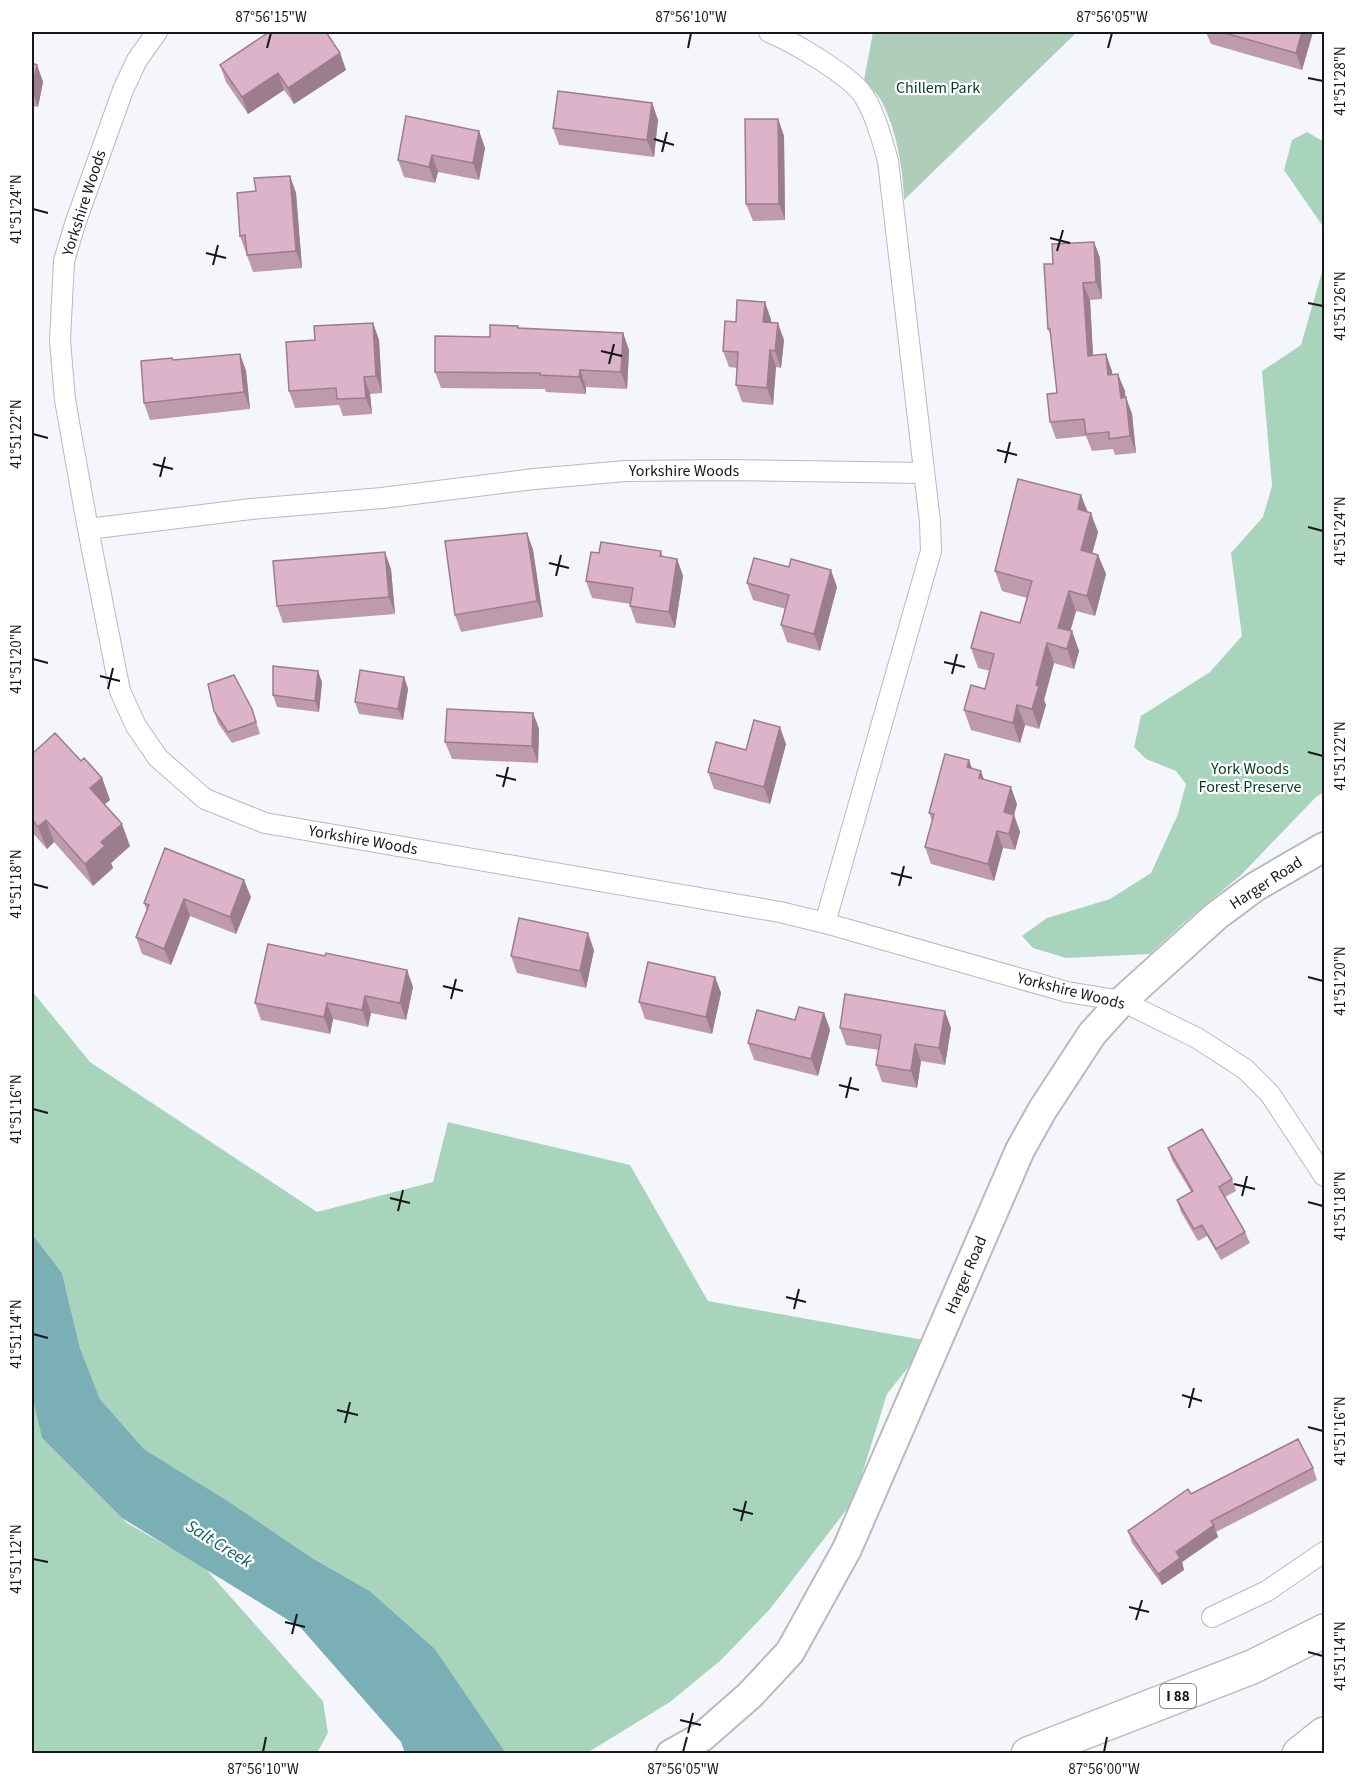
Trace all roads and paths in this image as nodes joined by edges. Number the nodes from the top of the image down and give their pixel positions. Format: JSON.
{"nodes":[{"id":1,"x":157,"y":32,"type":"edge"},
{"id":2,"x":769,"y":32,"type":"edge"},
{"id":3,"x":924,"y":473,"type":"junction"},
{"id":4,"x":87,"y":529,"type":"junction"},
{"id":5,"x":1324,"y":847,"type":"edge"},
{"id":6,"x":825,"y":923,"type":"junction"},
{"id":7,"x":1122,"y":1001,"type":"junction"},
{"id":8,"x":1317,"y":1149,"type":"edge"},
{"id":9,"x":1324,"y":1176,"type":"edge"},
{"id":10,"x":1324,"y":1552,"type":"edge"},
{"id":11,"x":1212,"y":1617,"type":"dead end"},
{"id":12,"x":1324,"y":1631,"type":"edge"},
{"id":13,"x":1324,"y":1734,"type":"edge"},
{"id":14,"x":671,"y":1754,"type":"edge"},
{"id":15,"x":1028,"y":1754,"type":"edge"},
{"id":16,"x":1299,"y":1754,"type":"edge"}],
"edges":[{"from":1,"to":4,"type":"street","name":"Yorkshire Woods"},
{"from":2,"to":3,"type":"street"},
{"from":3,"to":4,"type":"street","name":"Yorkshire Woods"},
{"from":3,"to":6,"type":"street"},
{"from":4,"to":6,"type":"street","name":"Yorkshire Woods"},
{"from":5,"to":7,"type":"street","name":"Harger Road"},
{"from":6,"to":7,"type":"street","name":"Yorkshire Woods"},
{"from":7,"to":8,"type":"street","name":"Yorkshire Woods"},
{"from":7,"to":14,"type":"street","name":"Harger Road"},
{"from":8,"to":9,"type":"street","name":"Yorkshire Woods"},
{"from":10,"to":11,"type":"street"},
{"from":12,"to":15,"type":"highway","number":"I 88"},
{"from":13,"to":16,"type":"highway"}]}
